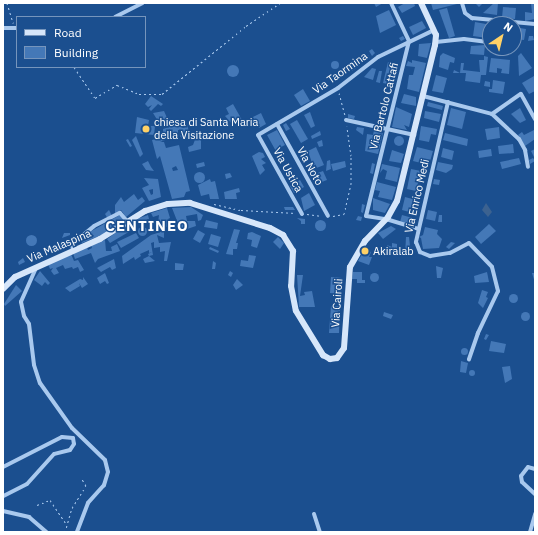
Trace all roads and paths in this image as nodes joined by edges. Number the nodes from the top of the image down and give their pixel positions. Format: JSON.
{"nodes":[{"id":1,"x":7,"y":3,"type":"edge"},
{"id":2,"x":142,"y":3,"type":"edge"},
{"id":3,"x":280,"y":3,"type":"edge"},
{"id":4,"x":391,"y":3,"type":"edge"},
{"id":5,"x":421,"y":3,"type":"edge"},
{"id":6,"x":462,"y":3,"type":"edge"},
{"id":7,"x":117,"y":16,"type":"edge"},
{"id":8,"x":535,"y":24,"type":"edge"},
{"id":9,"x":15,"y":27,"type":"edge"},
{"id":10,"x":3,"y":28,"type":"edge"},
{"id":11,"x":434,"y":30,"type":"junction"},
{"id":12,"x":409,"y":41,"type":"junction"},
{"id":13,"x":482,"y":41,"type":"edge"},
{"id":14,"x":436,"y":42,"type":"junction"},
{"id":15,"x":75,"y":68,"type":"edge"},
{"id":16,"x":423,"y":96,"type":"junction"},
{"id":17,"x":448,"y":102,"type":"junction"},
{"id":18,"x":492,"y":114,"type":"junction"},
{"id":19,"x":535,"y":119,"type":"edge"},
{"id":20,"x":346,"y":120,"type":"dead end"},
{"id":21,"x":277,"y":124,"type":"junction"},
{"id":22,"x":387,"y":129,"type":"junction"},
{"id":23,"x":258,"y":135,"type":"joint"},
{"id":24,"x":414,"y":135,"type":"junction"},
{"id":25,"x":528,"y":167,"type":"dead end"},
{"id":26,"x":168,"y":204,"type":"joint"},
{"id":27,"x":302,"y":214,"type":"dead end"},
{"id":28,"x":328,"y":216,"type":"dead end"},
{"id":29,"x":386,"y":219,"type":"junction"},
{"id":30,"x":127,"y":221,"type":"junction"},
{"id":31,"x":418,"y":230,"type":"junction"},
{"id":32,"x":73,"y":250,"type":"junction"},
{"id":33,"x":37,"y":266,"type":"junction"},
{"id":34,"x":3,"y":289,"type":"edge"},
{"id":35,"x":469,"y":359,"type":"dead end"},
{"id":36,"x":3,"y":467,"type":"edge"},
{"id":37,"x":535,"y":469,"type":"edge"},
{"id":38,"x":82,"y":479,"type":"dead end"},
{"id":39,"x":535,"y":494,"type":"edge"},
{"id":40,"x":3,"y":496,"type":"edge"},
{"id":41,"x":37,"y":505,"type":"dead end"},
{"id":42,"x":3,"y":511,"type":"edge"},
{"id":43,"x":314,"y":514,"type":"dead end"},
{"id":44,"x":535,"y":514,"type":"edge"},
{"id":45,"x":66,"y":524,"type":"junction"},
{"id":46,"x":46,"y":532,"type":"edge"},
{"id":47,"x":65,"y":532,"type":"edge"},
{"id":48,"x":77,"y":532,"type":"edge"},
{"id":49,"x":320,"y":532,"type":"edge"},
{"id":50,"x":530,"y":532,"type":"edge"}],
"edges":[{"from":1,"to":9,"type":"path"},
{"from":2,"to":7,"type":"street"},
{"from":3,"to":15,"type":"path"},
{"from":4,"to":12,"type":"street"},
{"from":5,"to":11,"type":"street","name":"Via Cairoli"},
{"from":6,"to":8,"type":"street"},
{"from":9,"to":10,"type":"street"},
{"from":11,"to":12,"type":"street","name":"Via Taormina"},
{"from":11,"to":14,"type":"street","name":"Via Cairoli"},
{"from":12,"to":21,"type":"street","name":"Via Taormina"},
{"from":12,"to":22,"type":"street","name":"Via Bartolo Cattafi"},
{"from":13,"to":14,"type":"street"},
{"from":14,"to":16,"type":"street","name":"Via Cairoli"},
{"from":16,"to":17,"type":"street"},
{"from":16,"to":24,"type":"street","name":"Via Cairoli"},
{"from":17,"to":18,"type":"street"},
{"from":17,"to":31,"type":"street","name":"Via Enrico Medi"},
{"from":18,"to":19,"type":"street"},
{"from":18,"to":25,"type":"street"},
{"from":20,"to":22,"type":"street"},
{"from":21,"to":23,"type":"street","name":"Via Taormina"},
{"from":21,"to":28,"type":"street","name":"Via Noto"},
{"from":22,"to":24,"type":"street"},
{"from":22,"to":29,"type":"street","name":"Via Bartolo Cattafi"},
{"from":23,"to":27,"type":"street","name":"Via Ustica"},
{"from":24,"to":29,"type":"street","name":"Via Cairoli"},
{"from":26,"to":29,"type":"street","name":"Via Cairoli"},
{"from":26,"to":30,"type":"street","name":"Via Malaspina"},
{"from":29,"to":31,"type":"street"},
{"from":30,"to":32,"type":"street","name":"Via Malaspina"},
{"from":30,"to":32,"type":"street"},
{"from":31,"to":35,"type":"street","name":"Via Enrico Medi"},
{"from":32,"to":33,"type":"street","name":"Via Malaspina"},
{"from":33,"to":34,"type":"street","name":"Via Malaspina"},
{"from":33,"to":48,"type":"street"},
{"from":36,"to":40,"type":"street"},
{"from":37,"to":39,"type":"street"},
{"from":38,"to":45,"type":"path"},
{"from":41,"to":45,"type":"path"},
{"from":42,"to":46,"type":"street"},
{"from":43,"to":49,"type":"street"},
{"from":44,"to":50,"type":"street"},
{"from":45,"to":47,"type":"path"}]}
